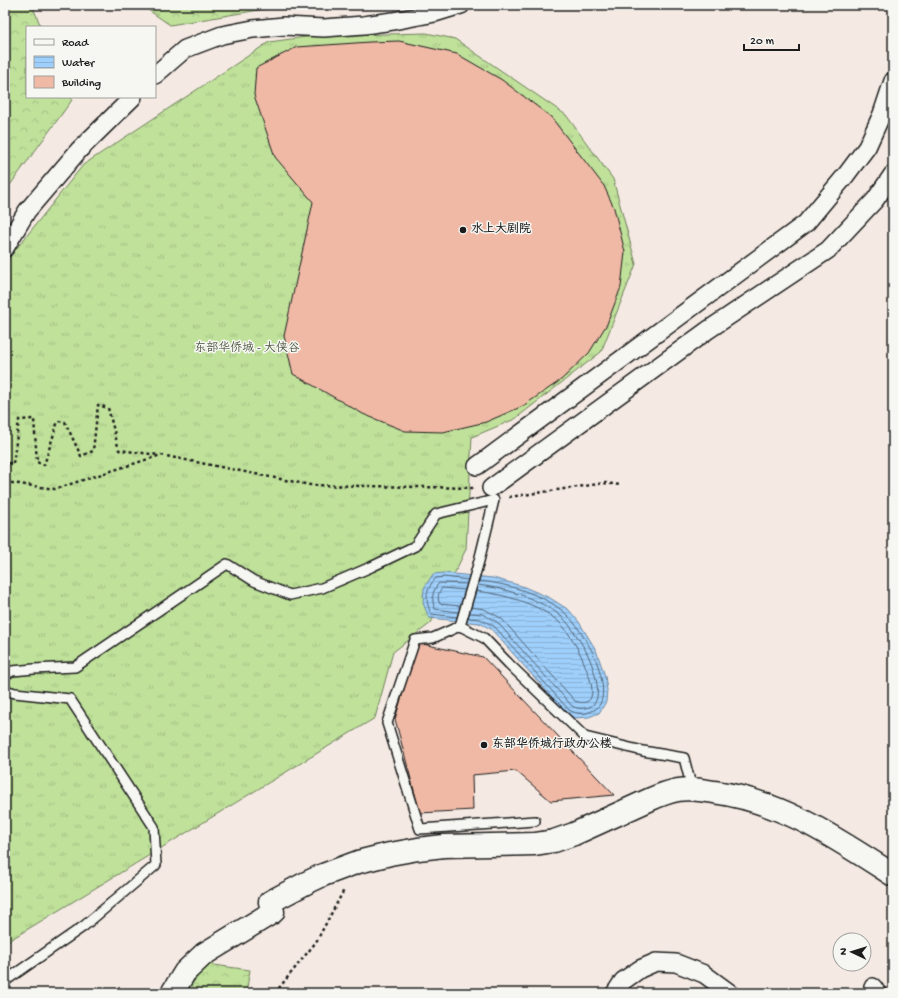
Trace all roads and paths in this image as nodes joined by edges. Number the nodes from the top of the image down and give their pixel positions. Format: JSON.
{"nodes":[{"id":1,"x":461,"y":5,"type":"edge"},
{"id":2,"x":156,"y":74,"type":"edge"},
{"id":3,"x":893,"y":81,"type":"edge"},
{"id":4,"x":132,"y":98,"type":"edge"},
{"id":5,"x":893,"y":174,"type":"edge"},
{"id":6,"x":5,"y":248,"type":"edge"},
{"id":7,"x":161,"y":455,"type":"junction"},
{"id":8,"x":5,"y":459,"type":"edge"},
{"id":9,"x":477,"y":466,"type":"dead end"},
{"id":10,"x":5,"y":482,"type":"edge"},
{"id":11,"x":620,"y":486,"type":"dead end"},
{"id":12,"x":492,"y":494,"type":"junction"},
{"id":13,"x":460,"y":626,"type":"junction"},
{"id":14,"x":5,"y":676,"type":"edge"},
{"id":15,"x":5,"y":690,"type":"edge"},
{"id":16,"x":692,"y":789,"type":"junction"},
{"id":17,"x":535,"y":821,"type":"dead end"},
{"id":18,"x":893,"y":875,"type":"edge"},
{"id":19,"x":344,"y":889,"type":"dead end"},
{"id":20,"x":5,"y":981,"type":"edge"},
{"id":21,"x":172,"y":993,"type":"edge"},
{"id":22,"x":275,"y":993,"type":"edge"},
{"id":23,"x":615,"y":993,"type":"edge"},
{"id":24,"x":730,"y":993,"type":"edge"}],
"edges":[{"from":1,"to":2,"type":"street"},
{"from":3,"to":9,"type":"street"},
{"from":4,"to":6,"type":"street"},
{"from":5,"to":12,"type":"street"},
{"from":7,"to":8,"type":"path"},
{"from":7,"to":10,"type":"path"},
{"from":7,"to":12,"type":"path"},
{"from":11,"to":12,"type":"path"},
{"from":12,"to":13,"type":"lane"},
{"from":12,"to":14,"type":"lane"},
{"from":13,"to":16,"type":"lane"},
{"from":13,"to":17,"type":"lane"},
{"from":15,"to":20,"type":"lane"},
{"from":16,"to":18,"type":"street"},
{"from":16,"to":21,"type":"street"},
{"from":19,"to":22,"type":"path"},
{"from":23,"to":24,"type":"street"}]}
